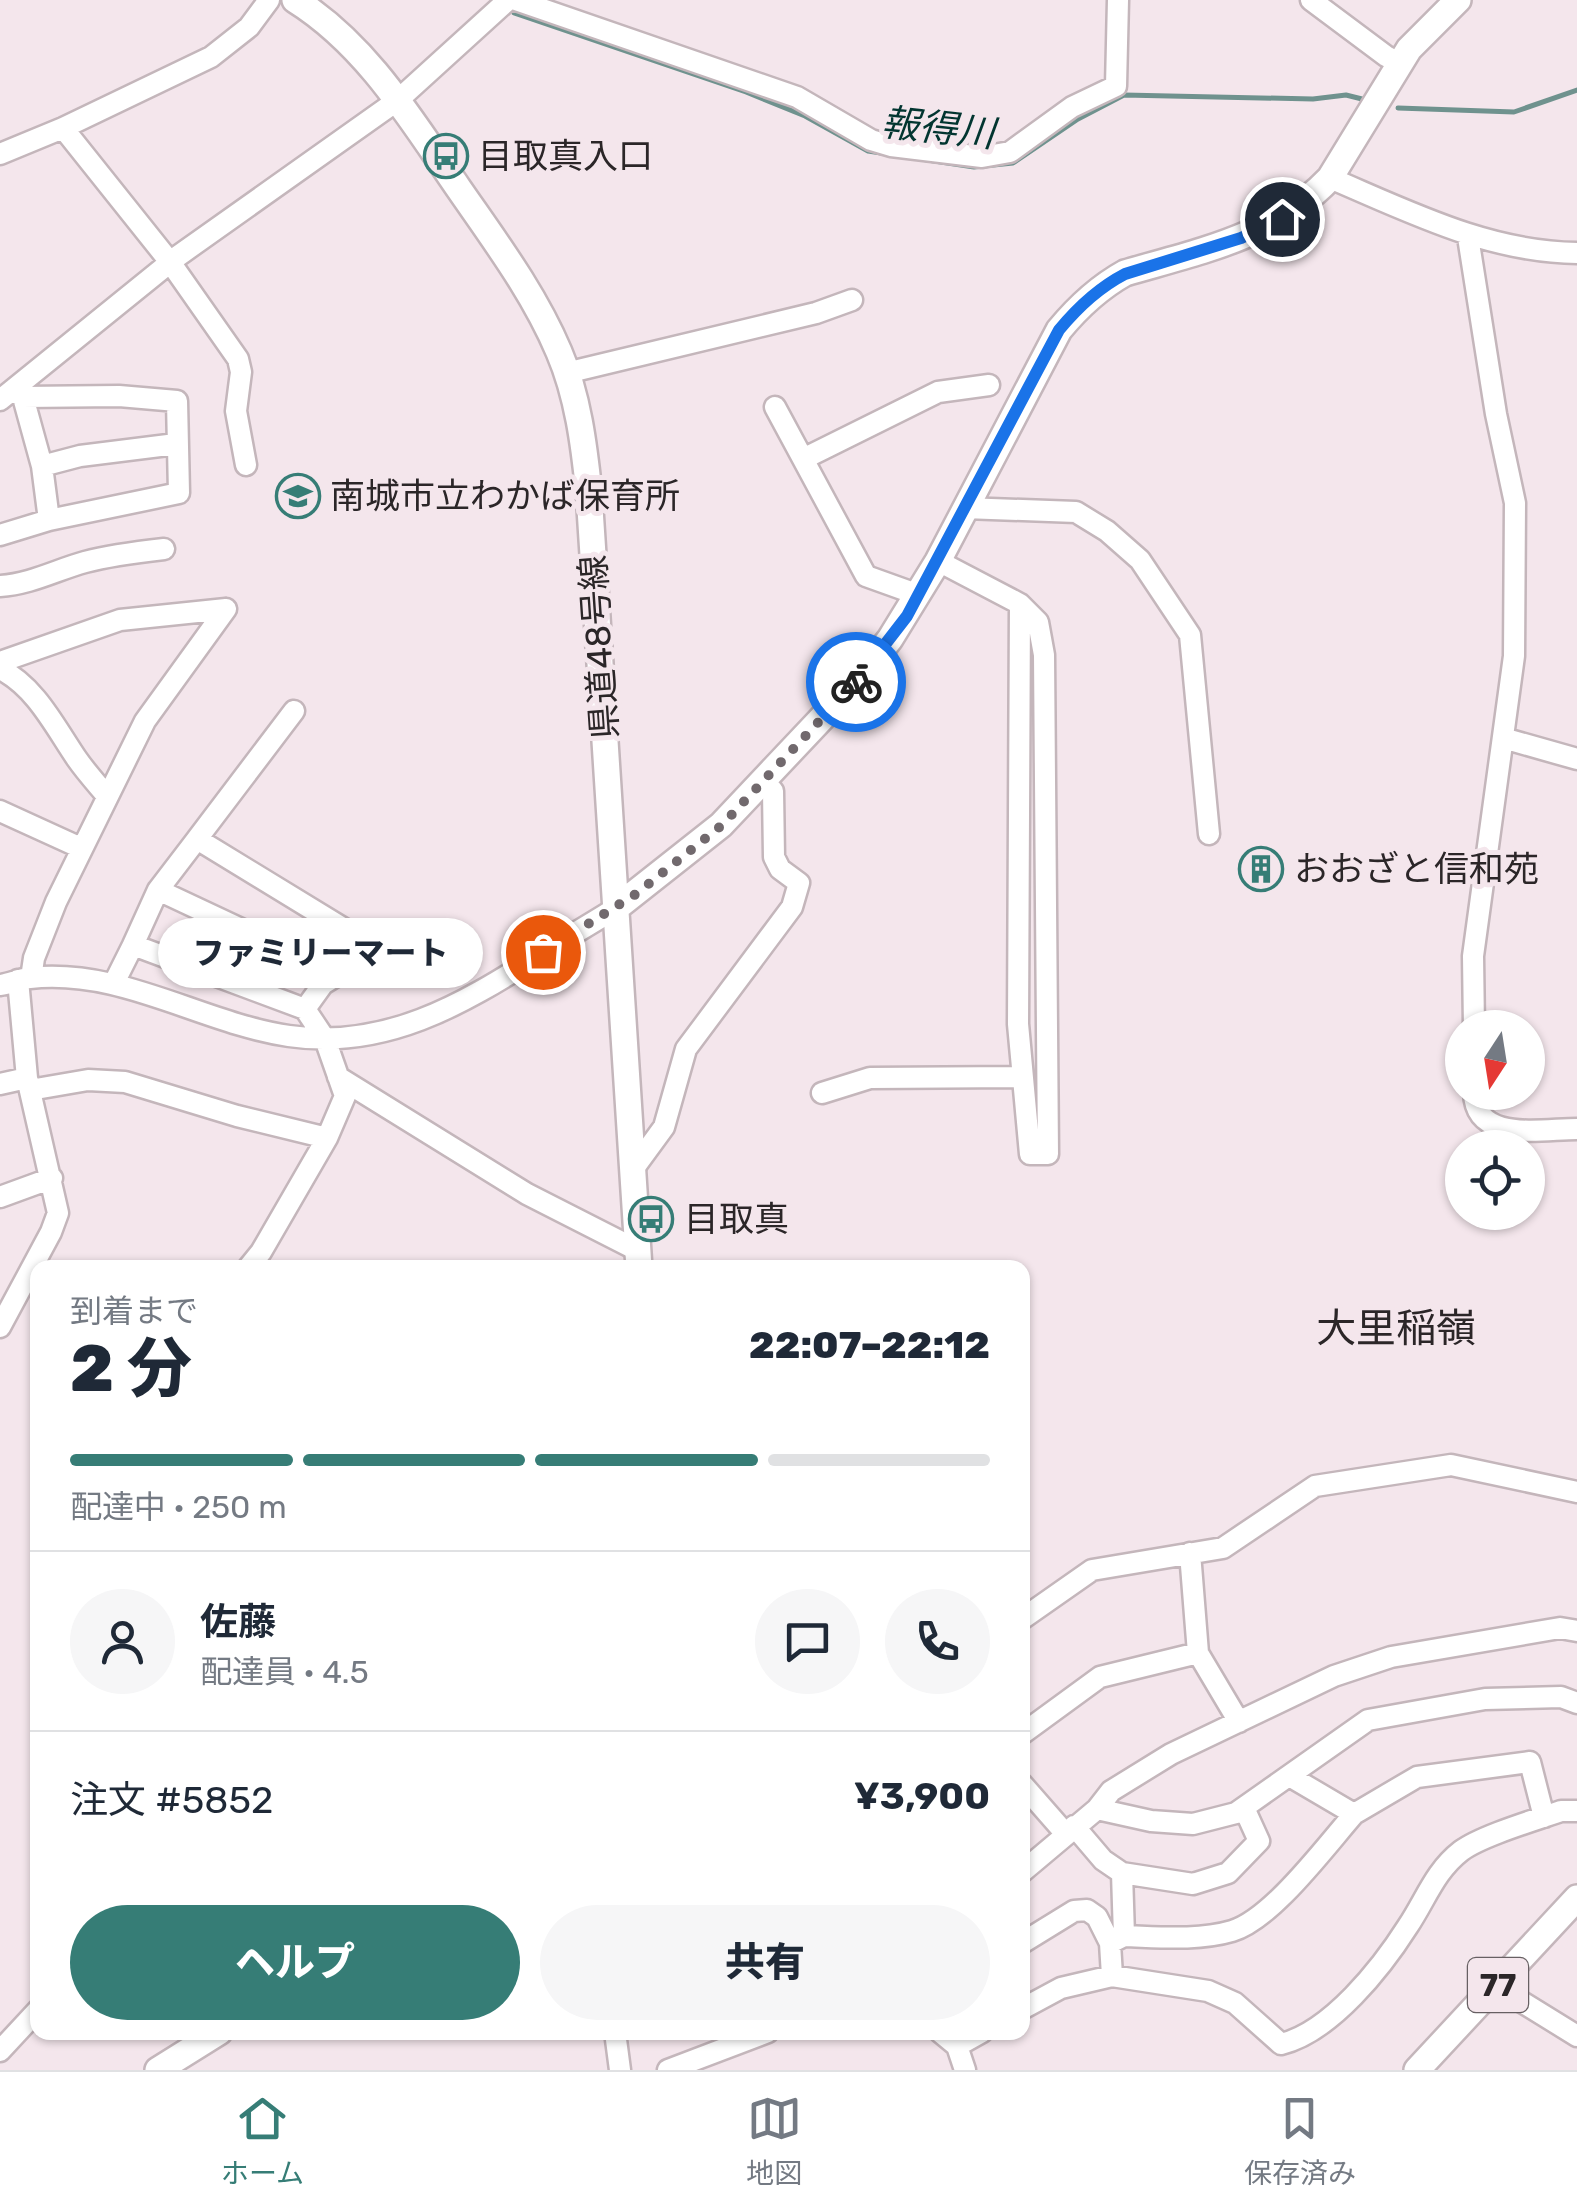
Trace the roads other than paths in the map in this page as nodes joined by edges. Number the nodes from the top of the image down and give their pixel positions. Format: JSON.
{"nodes":[{"id":1,"x":269,"y":0,"type":"edge"},
{"id":2,"x":295,"y":0,"type":"edge"},
{"id":3,"x":512,"y":0,"type":"edge"},
{"id":4,"x":1118,"y":0,"type":"edge"},
{"id":5,"x":1311,"y":0,"type":"edge"},
{"id":6,"x":1458,"y":0,"type":"edge"},
{"id":7,"x":1399,"y":62,"type":"junction"},
{"id":8,"x":398,"y":100,"type":"junction"},
{"id":9,"x":63,"y":128,"type":"junction"},
{"id":10,"x":0,"y":154,"type":"edge"},
{"id":11,"x":1330,"y":178,"type":"junction"},
{"id":12,"x":1468,"y":236,"type":"junction"},
{"id":13,"x":1577,"y":254,"type":"edge"},
{"id":14,"x":170,"y":262,"type":"junction"},
{"id":15,"x":852,"y":300,"type":"dead end"},
{"id":16,"x":566,"y":372,"type":"junction"},
{"id":17,"x":989,"y":385,"type":"dead end"},
{"id":18,"x":12,"y":396,"type":"edge"},
{"id":19,"x":775,"y":407,"type":"dead end"},
{"id":20,"x":176,"y":444,"type":"junction"},
{"id":21,"x":803,"y":459,"type":"junction"},
{"id":22,"x":42,"y":466,"type":"junction"},
{"id":23,"x":246,"y":466,"type":"dead end"},
{"id":24,"x":964,"y":508,"type":"junction"},
{"id":25,"x":50,"y":520,"type":"junction"},
{"id":26,"x":0,"y":535,"type":"edge"},
{"id":27,"x":164,"y":549,"type":"dead end"},
{"id":28,"x":938,"y":562,"type":"junction"},
{"id":29,"x":0,"y":586,"type":"edge"},
{"id":30,"x":919,"y":594,"type":"junction"},
{"id":31,"x":1020,"y":604,"type":"junction"},
{"id":32,"x":0,"y":665,"type":"edge"},
{"id":33,"x":294,"y":711,"type":"dead end"},
{"id":34,"x":1503,"y":738,"type":"junction"},
{"id":35,"x":1577,"y":759,"type":"edge"},
{"id":36,"x":763,"y":781,"type":"junction"},
{"id":37,"x":107,"y":796,"type":"junction"},
{"id":38,"x":0,"y":811,"type":"edge"},
{"id":39,"x":1209,"y":834,"type":"dead end"},
{"id":40,"x":197,"y":839,"type":"junction"},
{"id":41,"x":81,"y":848,"type":"junction"},
{"id":42,"x":158,"y":890,"type":"junction"},
{"id":43,"x":616,"y":908,"type":"junction"},
{"id":44,"x":132,"y":945,"type":"junction"},
{"id":45,"x":16,"y":981,"type":"edge"},
{"id":46,"x":114,"y":983,"type":"junction"},
{"id":47,"x":323,"y":984,"type":"junction"},
{"id":48,"x":305,"y":1009,"type":"junction"},
{"id":49,"x":1474,"y":1010,"type":"edge"},
{"id":50,"x":325,"y":1039,"type":"junction"},
{"id":51,"x":338,"y":1077,"type":"junction"},
{"id":52,"x":1023,"y":1077,"type":"junction"},
{"id":53,"x":0,"y":1084,"type":"edge"},
{"id":54,"x":28,"y":1084,"type":"junction"},
{"id":55,"x":822,"y":1093,"type":"dead end"},
{"id":56,"x":1475,"y":1110,"type":"edge"},
{"id":57,"x":1577,"y":1130,"type":"edge"},
{"id":58,"x":327,"y":1138,"type":"junction"},
{"id":59,"x":634,"y":1168,"type":"junction"},
{"id":60,"x":52,"y":1178,"type":"junction"},
{"id":61,"x":0,"y":1196,"type":"edge"},
{"id":62,"x":639,"y":1259,"type":"edge"},
{"id":63,"x":36,"y":1260,"type":"edge"},
{"id":64,"x":254,"y":1260,"type":"edge"},
{"id":65,"x":30,"y":1272,"type":"edge"},
{"id":66,"x":0,"y":1327,"type":"edge"},
{"id":67,"x":1577,"y":1492,"type":"edge"},
{"id":68,"x":1190,"y":1554,"type":"junction"},
{"id":69,"x":1030,"y":1614,"type":"edge"},
{"id":70,"x":1577,"y":1631,"type":"edge"},
{"id":71,"x":1198,"y":1654,"type":"junction"},
{"id":72,"x":1577,"y":1703,"type":"edge"},
{"id":73,"x":1238,"y":1722,"type":"junction"},
{"id":74,"x":1030,"y":1728,"type":"edge"},
{"id":75,"x":1291,"y":1777,"type":"junction"},
{"id":76,"x":1030,"y":1792,"type":"edge"},
{"id":77,"x":1244,"y":1808,"type":"junction"},
{"id":78,"x":1097,"y":1810,"type":"junction"},
{"id":79,"x":1577,"y":1812,"type":"edge"},
{"id":80,"x":1354,"y":1814,"type":"junction"},
{"id":81,"x":1544,"y":1816,"type":"junction"},
{"id":82,"x":1070,"y":1830,"type":"junction"},
{"id":83,"x":1030,"y":1865,"type":"edge"},
{"id":84,"x":1122,"y":1873,"type":"junction"},
{"id":85,"x":1577,"y":1898,"type":"edge"},
{"id":86,"x":1030,"y":1938,"type":"edge"},
{"id":87,"x":1117,"y":1940,"type":"junction"},
{"id":88,"x":1112,"y":1976,"type":"junction"},
{"id":89,"x":1496,"y":1986,"type":"junction"},
{"id":90,"x":1030,"y":2001,"type":"edge"},
{"id":91,"x":30,"y":2019,"type":"edge"},
{"id":92,"x":1577,"y":2036,"type":"edge"},
{"id":93,"x":206,"y":2040,"type":"edge"},
{"id":94,"x":617,"y":2040,"type":"edge"},
{"id":95,"x":747,"y":2040,"type":"edge"},
{"id":96,"x":950,"y":2040,"type":"edge"},
{"id":97,"x":968,"y":2040,"type":"edge"},
{"id":98,"x":958,"y":2046,"type":"junction"},
{"id":99,"x":0,"y":2051,"type":"edge"},
{"id":100,"x":158,"y":2070,"type":"edge"},
{"id":101,"x":620,"y":2070,"type":"edge"},
{"id":102,"x":668,"y":2070,"type":"edge"},
{"id":103,"x":966,"y":2070,"type":"edge"},
{"id":104,"x":1417,"y":2070,"type":"edge"}],
"edges":[{"from":1,"to":9,"type":"street"},
{"from":2,"to":8,"type":"main road","name":"県道48号線"},
{"from":3,"to":4,"type":"street"},
{"from":3,"to":8,"type":"street"},
{"from":5,"to":7,"type":"street"},
{"from":6,"to":7,"type":"main road"},
{"from":7,"to":11,"type":"main road"},
{"from":8,"to":14,"type":"street"},
{"from":8,"to":16,"type":"main road","name":"県道48号線"},
{"from":9,"to":10,"type":"street"},
{"from":9,"to":14,"type":"street"},
{"from":11,"to":12,"type":"street"},
{"from":11,"to":24,"type":"main road"},
{"from":12,"to":13,"type":"street"},
{"from":12,"to":34,"type":"street"},
{"from":14,"to":18,"type":"street"},
{"from":14,"to":23,"type":"street"},
{"from":15,"to":16,"type":"street"},
{"from":16,"to":43,"type":"main road","name":"県道48号線"},
{"from":17,"to":21,"type":"street"},
{"from":18,"to":20,"type":"street"},
{"from":18,"to":22,"type":"street"},
{"from":19,"to":21,"type":"street"},
{"from":20,"to":22,"type":"street"},
{"from":20,"to":25,"type":"street"},
{"from":21,"to":30,"type":"street"},
{"from":22,"to":25,"type":"street"},
{"from":24,"to":28,"type":"main road"},
{"from":24,"to":39,"type":"street"},
{"from":25,"to":26,"type":"street"},
{"from":27,"to":29,"type":"street"},
{"from":28,"to":30,"type":"main road"},
{"from":28,"to":31,"type":"street"},
{"from":30,"to":36,"type":"main road"},
{"from":31,"to":52,"type":"street"},
{"from":31,"to":52,"type":"street"},
{"from":32,"to":37,"type":"street"},
{"from":32,"to":37,"type":"street"},
{"from":33,"to":40,"type":"street"},
{"from":34,"to":35,"type":"street"},
{"from":34,"to":49,"type":"street"},
{"from":36,"to":43,"type":"main road"},
{"from":36,"to":59,"type":"street"},
{"from":37,"to":41,"type":"street"},
{"from":38,"to":41,"type":"street"},
{"from":40,"to":42,"type":"street"},
{"from":40,"to":47,"type":"street"},
{"from":41,"to":45,"type":"street"},
{"from":42,"to":44,"type":"street"},
{"from":42,"to":47,"type":"street"},
{"from":43,"to":50,"type":"street"},
{"from":43,"to":59,"type":"main road","name":"県道48号線"},
{"from":44,"to":46,"type":"street"},
{"from":44,"to":48,"type":"street"},
{"from":45,"to":46,"type":"street"},
{"from":45,"to":54,"type":"street"},
{"from":46,"to":50,"type":"street"},
{"from":47,"to":48,"type":"street"},
{"from":48,"to":50,"type":"street"},
{"from":50,"to":51,"type":"street"},
{"from":51,"to":58,"type":"street"},
{"from":51,"to":62,"type":"street"},
{"from":52,"to":55,"type":"street"},
{"from":53,"to":54,"type":"street"},
{"from":54,"to":58,"type":"street"},
{"from":54,"to":60,"type":"street"},
{"from":56,"to":57,"type":"street"},
{"from":58,"to":64,"type":"street"},
{"from":59,"to":62,"type":"main road","name":"県道48号線"},
{"from":60,"to":61,"type":"street"},
{"from":60,"to":63,"type":"street"},
{"from":65,"to":66,"type":"street"},
{"from":67,"to":68,"type":"street"},
{"from":68,"to":69,"type":"street"},
{"from":68,"to":71,"type":"street"},
{"from":70,"to":73,"type":"street"},
{"from":71,"to":73,"type":"street"},
{"from":71,"to":74,"type":"street"},
{"from":72,"to":75,"type":"street"},
{"from":73,"to":78,"type":"street"},
{"from":75,"to":77,"type":"street"},
{"from":75,"to":80,"type":"street"},
{"from":76,"to":82,"type":"street"},
{"from":77,"to":78,"type":"street"},
{"from":77,"to":84,"type":"street"},
{"from":78,"to":82,"type":"street"},
{"from":79,"to":81,"type":"street"},
{"from":80,"to":81,"type":"street"},
{"from":80,"to":87,"type":"street"},
{"from":81,"to":88,"type":"street"},
{"from":82,"to":83,"type":"street"},
{"from":82,"to":84,"type":"street"},
{"from":84,"to":87,"type":"street"},
{"from":85,"to":89,"type":"main road","number":"77"},
{"from":86,"to":87,"type":"street"},
{"from":87,"to":88,"type":"street"},
{"from":88,"to":90,"type":"street"},
{"from":89,"to":92,"type":"street"},
{"from":89,"to":104,"type":"main road","number":"77"},
{"from":91,"to":99,"type":"street"},
{"from":93,"to":100,"type":"main road"},
{"from":94,"to":101,"type":"street"},
{"from":95,"to":102,"type":"street"},
{"from":96,"to":98,"type":"street"},
{"from":97,"to":98,"type":"street"},
{"from":98,"to":103,"type":"street"}]}
